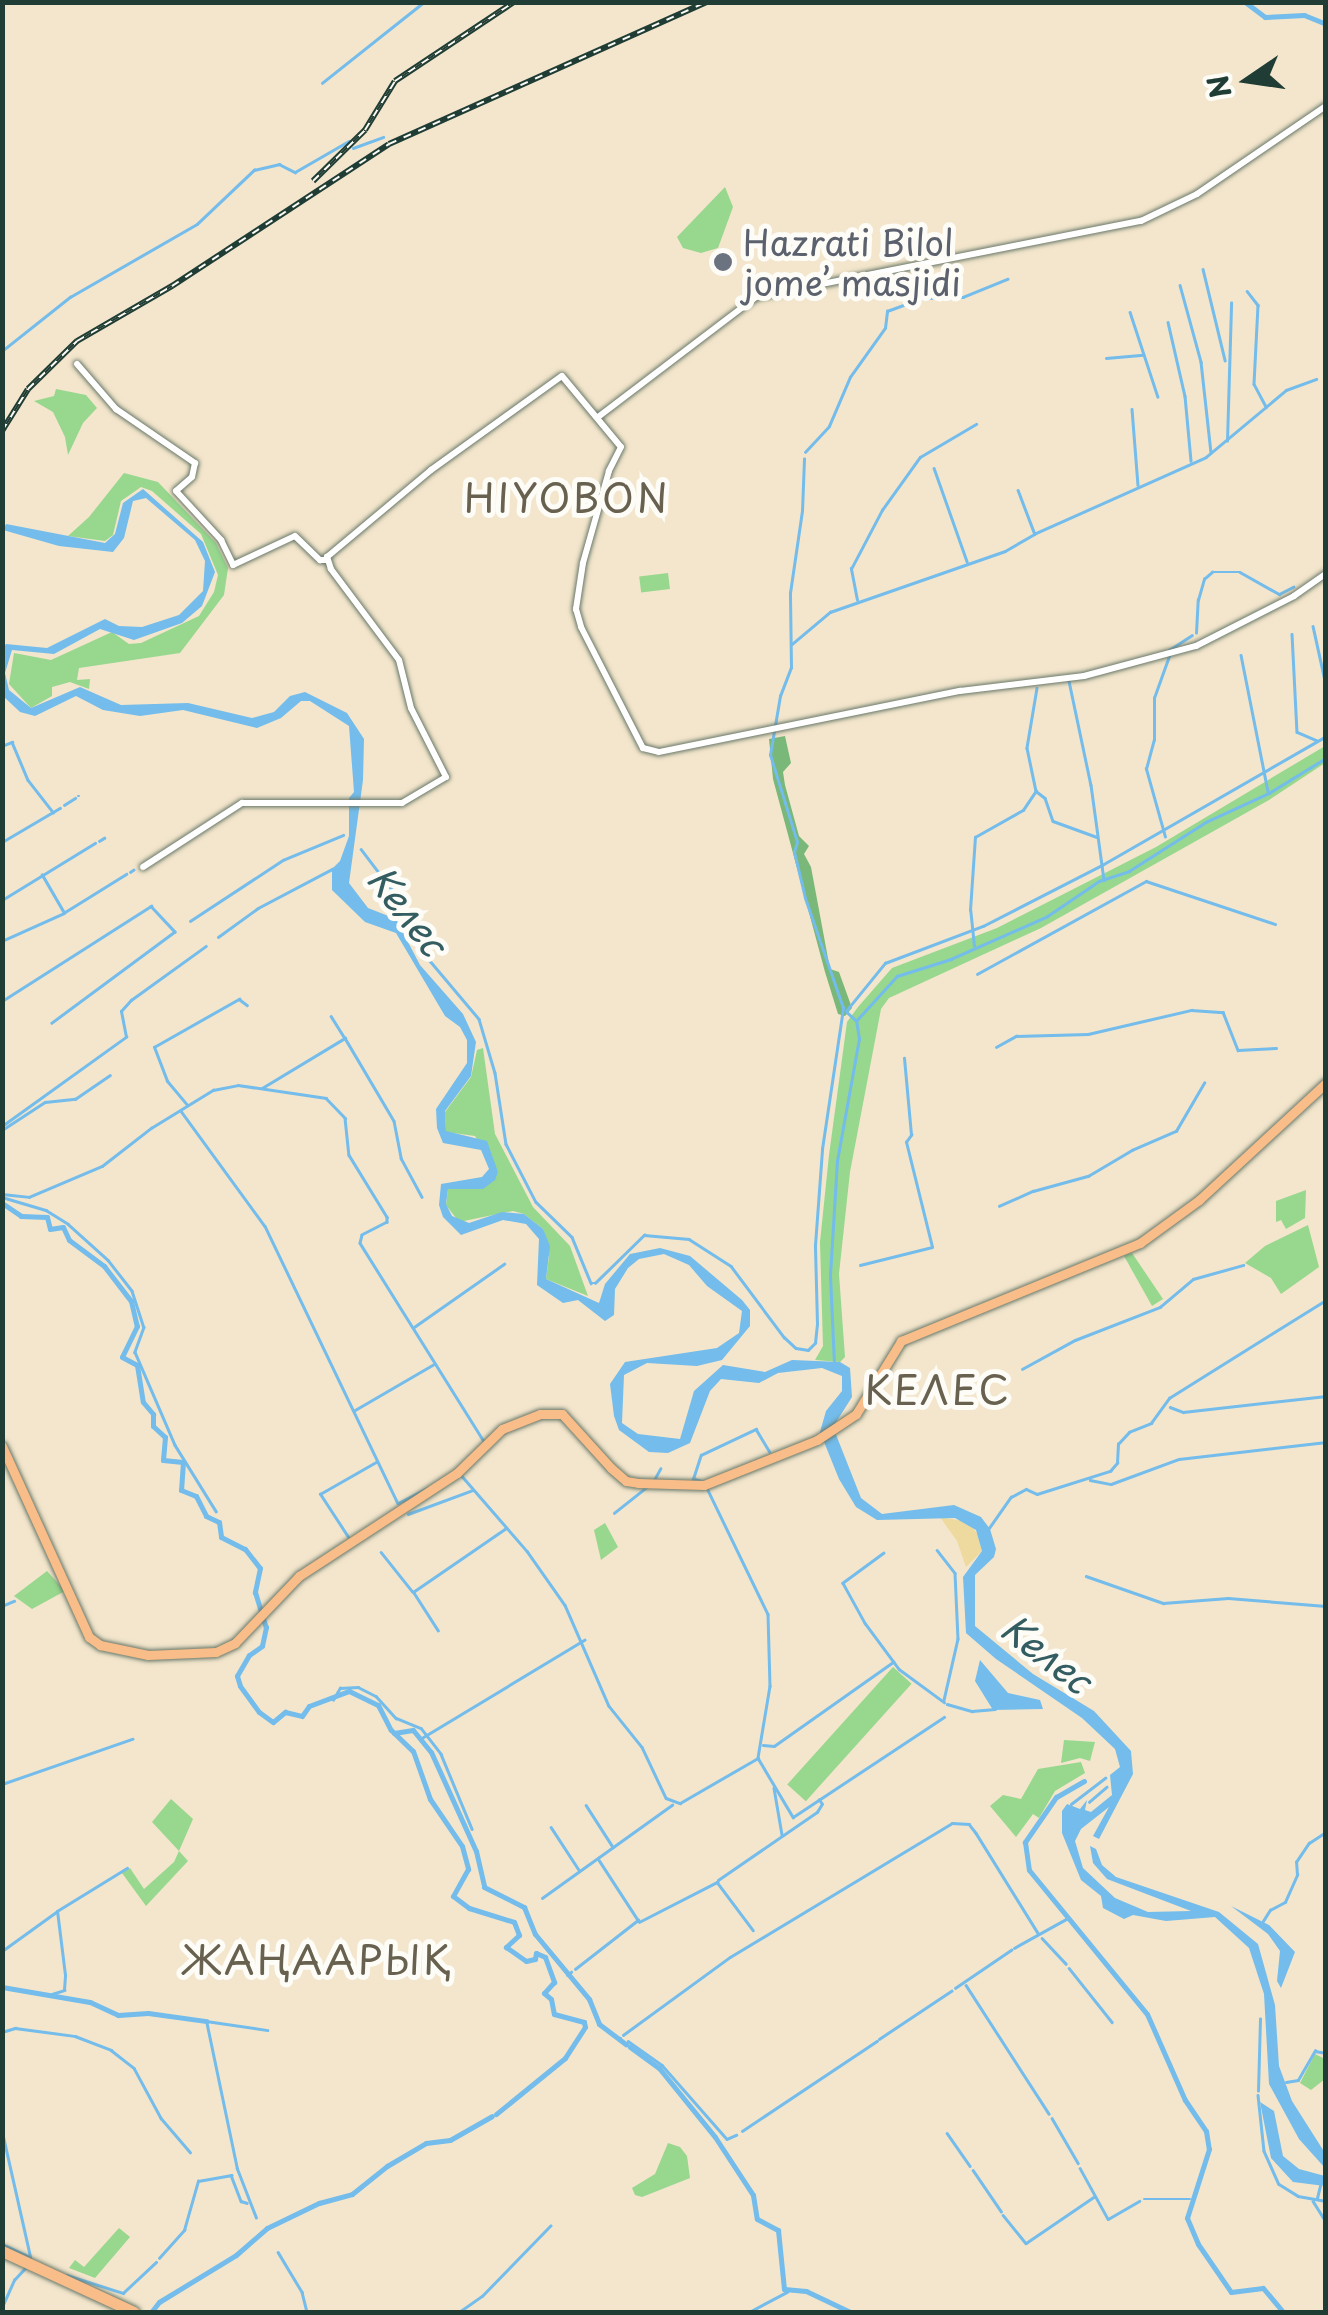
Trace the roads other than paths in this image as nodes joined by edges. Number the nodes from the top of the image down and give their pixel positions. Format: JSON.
{"nodes":[{"id":1,"x":1326,"y":106,"type":"edge"},
{"id":2,"x":77,"y":364,"type":"dead end"},
{"id":3,"x":598,"y":417,"type":"junction"},
{"id":4,"x":327,"y":560,"type":"junction"},
{"id":5,"x":1326,"y":574,"type":"edge"},
{"id":6,"x":144,"y":867,"type":"dead end"},
{"id":7,"x":1326,"y":1083,"type":"edge"},
{"id":8,"x":2,"y":1446,"type":"edge"},
{"id":9,"x":2,"y":2251,"type":"edge"},
{"id":10,"x":134,"y":2312,"type":"edge"}],
"edges":[{"from":1,"to":3,"type":"street"},
{"from":2,"to":4,"type":"street"},
{"from":3,"to":4,"type":"street"},
{"from":3,"to":5,"type":"street"},
{"from":4,"to":6,"type":"street"},
{"from":7,"to":8,"type":"main road"},
{"from":9,"to":10,"type":"highway"}]}
